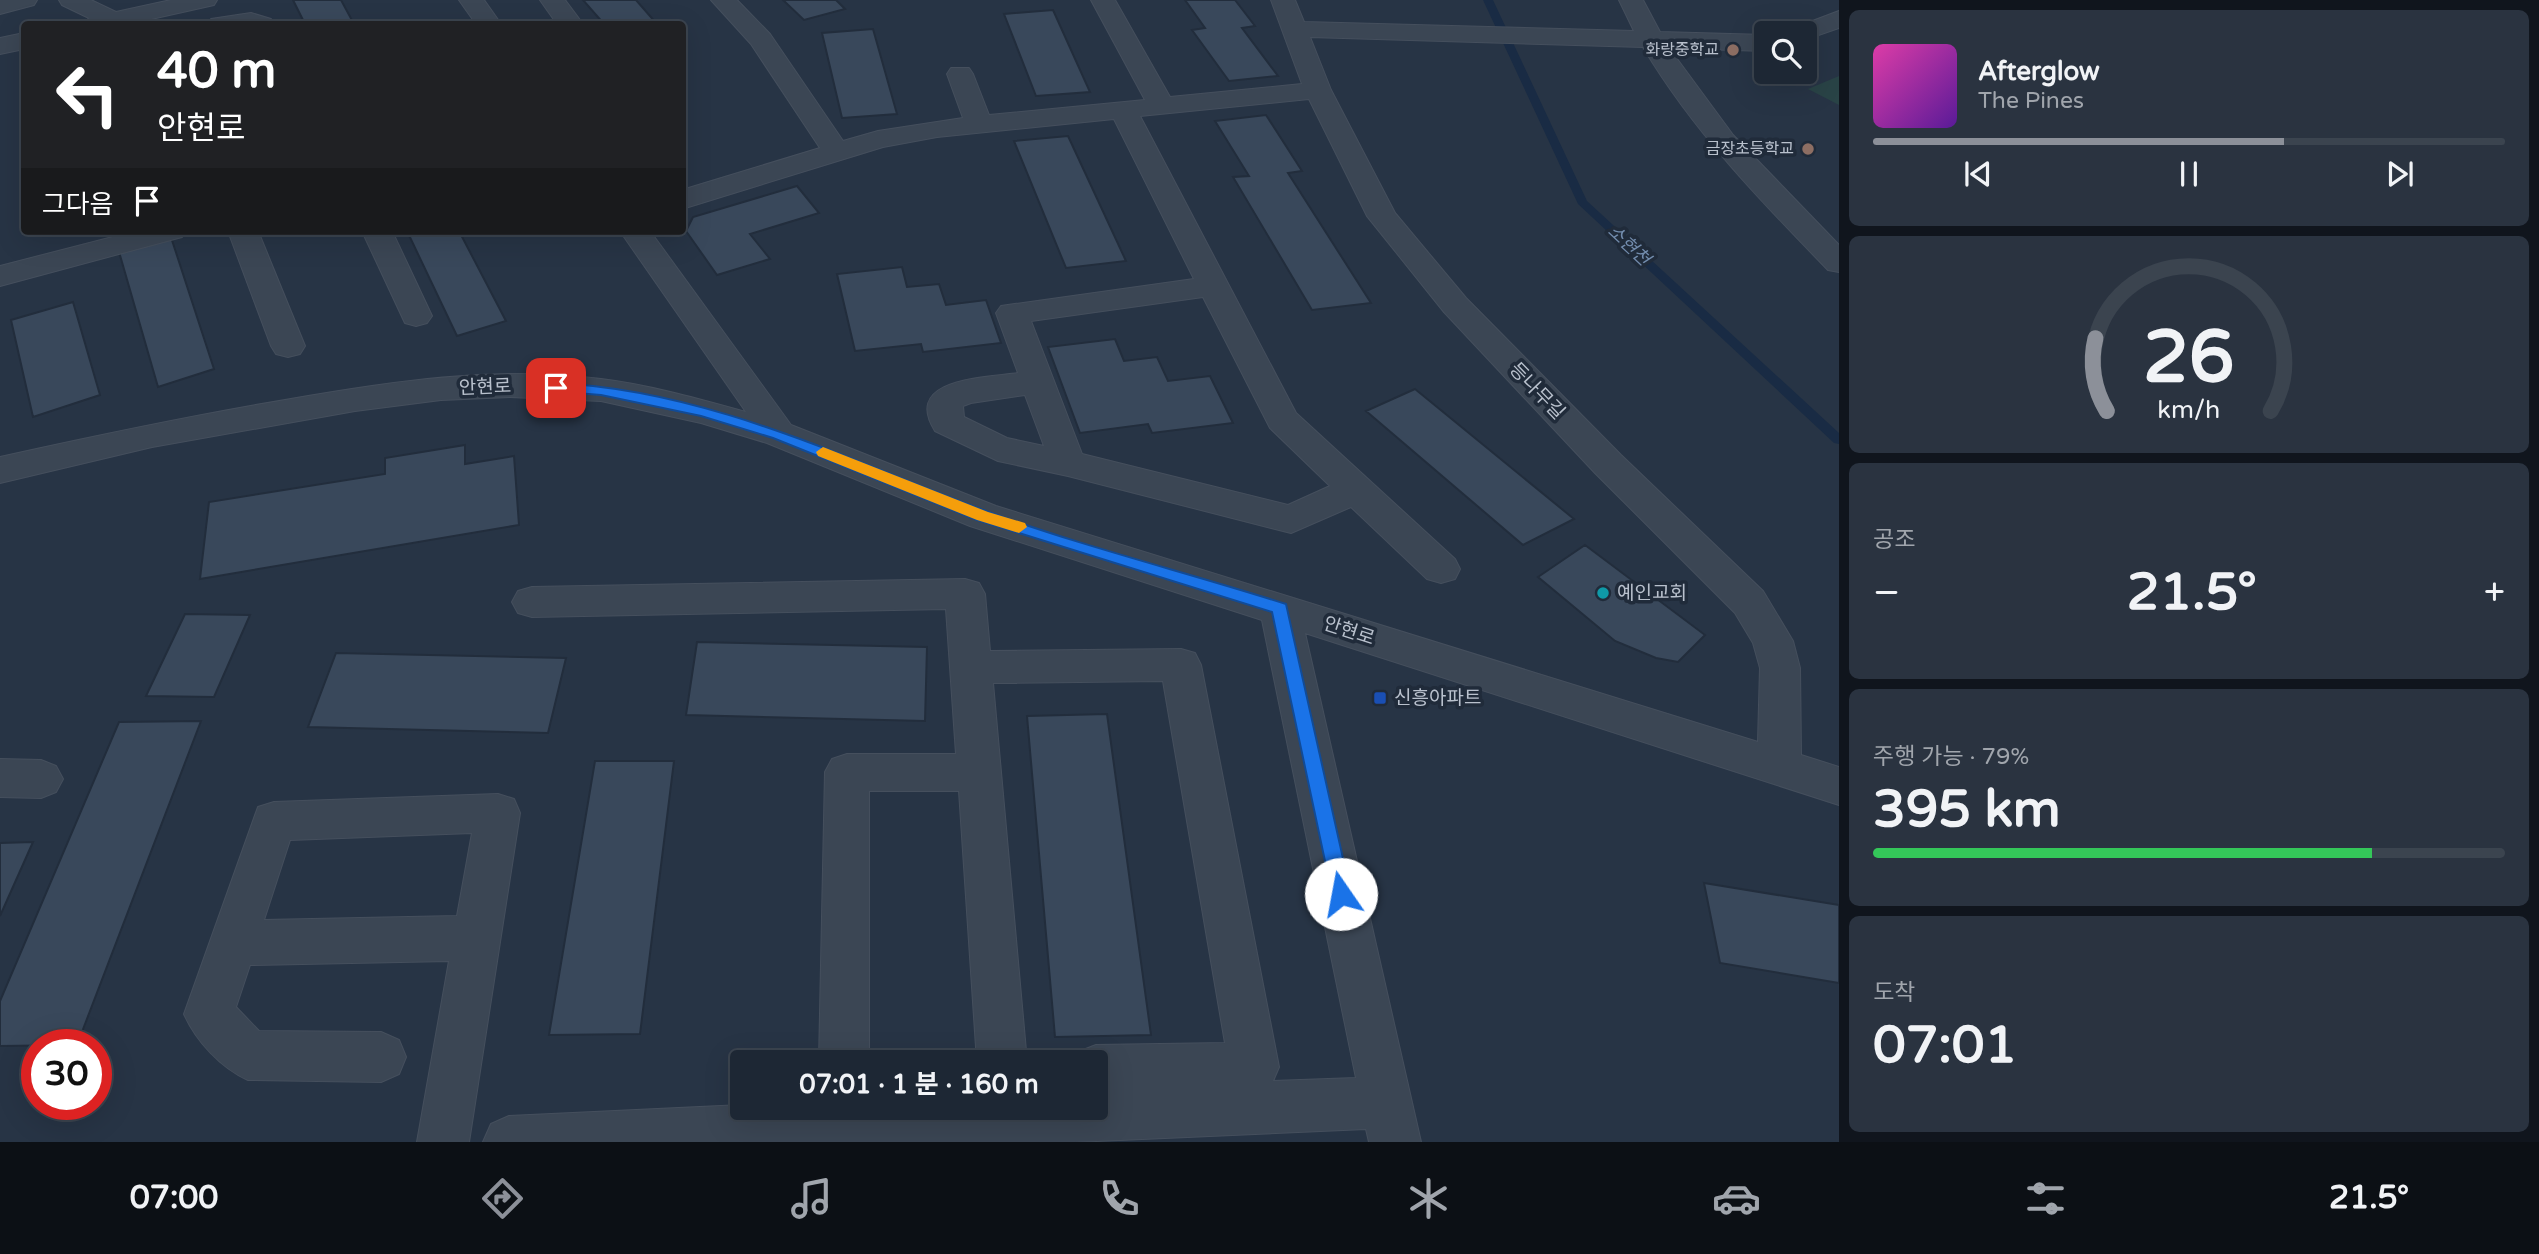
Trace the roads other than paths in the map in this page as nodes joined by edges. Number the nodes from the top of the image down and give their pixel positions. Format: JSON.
{"nodes":[{"id":1,"x":25,"y":0,"type":"edge"},
{"id":2,"x":71,"y":0,"type":"edge"},
{"id":3,"x":205,"y":0,"type":"edge"},
{"id":4,"x":471,"y":0,"type":"edge"},
{"id":5,"x":552,"y":0,"type":"edge"},
{"id":6,"x":723,"y":0,"type":"edge"},
{"id":7,"x":1103,"y":0,"type":"edge"},
{"id":8,"x":1631,"y":0,"type":"edge"},
{"id":9,"x":0,"y":7,"type":"edge"},
{"id":10,"x":1289,"y":15,"type":"edge"},
{"id":11,"x":1839,"y":19,"type":"edge"},
{"id":12,"x":103,"y":21,"type":"edge"},
{"id":13,"x":110,"y":21,"type":"edge"},
{"id":14,"x":486,"y":21,"type":"edge"},
{"id":15,"x":568,"y":21,"type":"edge"},
{"id":16,"x":1817,"y":28,"type":"edge"},
{"id":17,"x":1648,"y":39,"type":"junction"},
{"id":18,"x":21,"y":42,"type":"edge"},
{"id":19,"x":1754,"y":43,"type":"edge"},
{"id":20,"x":0,"y":46,"type":"edge"},
{"id":21,"x":960,"y":74,"type":"dead end"},
{"id":22,"x":1318,"y":90,"type":"junction"},
{"id":23,"x":1162,"y":106,"type":"junction"},
{"id":24,"x":1123,"y":110,"type":"junction"},
{"id":25,"x":979,"y":125,"type":"junction"},
{"id":26,"x":837,"y":152,"type":"junction"},
{"id":27,"x":686,"y":199,"type":"edge"},
{"id":28,"x":156,"y":235,"type":"edge"},
{"id":29,"x":245,"y":235,"type":"edge"},
{"id":30,"x":379,"y":235,"type":"edge"},
{"id":31,"x":638,"y":235,"type":"edge"},
{"id":32,"x":1839,"y":263,"type":"edge"},
{"id":33,"x":0,"y":276,"type":"edge"},
{"id":34,"x":1213,"y":286,"type":"junction"},
{"id":35,"x":416,"y":316,"type":"dead end"},
{"id":36,"x":288,"y":346,"type":"dead end"},
{"id":37,"x":1038,"y":382,"type":"junction"},
{"id":38,"x":779,"y":434,"type":"junction"},
{"id":39,"x":1068,"y":463,"type":"junction"},
{"id":40,"x":0,"y":470,"type":"edge"},
{"id":41,"x":1356,"y":489,"type":"junction"},
{"id":42,"x":1441,"y":569,"type":"dead end"},
{"id":43,"x":532,"y":602,"type":"dead end"},
{"id":44,"x":1280,"y":608,"type":"junction"},
{"id":45,"x":971,"y":667,"type":"junction"},
{"id":46,"x":1779,"y":767,"type":"junction"},
{"id":47,"x":979,"y":773,"type":"junction"},
{"id":48,"x":1839,"y":786,"type":"edge"},
{"id":49,"x":477,"y":938,"type":"junction"},
{"id":50,"x":233,"y":943,"type":"junction"},
{"id":51,"x":844,"y":1050,"type":"edge"},
{"id":52,"x":1001,"y":1050,"type":"edge"},
{"id":53,"x":381,"y":1057,"type":"dead end"},
{"id":54,"x":1108,"y":1070,"type":"edge"},
{"id":55,"x":804,"y":1120,"type":"edge"},
{"id":56,"x":859,"y":1120,"type":"edge"},
{"id":57,"x":1390,"y":1122,"type":"edge"},
{"id":58,"x":922,"y":1133,"type":"edge"},
{"id":59,"x":443,"y":1142,"type":"edge"},
{"id":60,"x":509,"y":1142,"type":"edge"}],
"edges":[{"from":1,"to":9,"type":"street"},
{"from":2,"to":12,"type":"street"},
{"from":3,"to":13,"type":"street"},
{"from":4,"to":14,"type":"street"},
{"from":5,"to":15,"type":"street"},
{"from":6,"to":26,"type":"street"},
{"from":7,"to":23,"type":"street"},
{"from":8,"to":17,"type":"street"},
{"from":10,"to":17,"type":"street"},
{"from":10,"to":22,"type":"street","name":"등나무길"},
{"from":11,"to":16,"type":"street"},
{"from":17,"to":19,"type":"street"},
{"from":17,"to":32,"type":"street"},
{"from":18,"to":20,"type":"street"},
{"from":21,"to":25,"type":"street"},
{"from":22,"to":23,"type":"street"},
{"from":22,"to":46,"type":"street","name":"등나무길"},
{"from":23,"to":24,"type":"street"},
{"from":24,"to":25,"type":"street"},
{"from":24,"to":34,"type":"street"},
{"from":25,"to":26,"type":"street"},
{"from":26,"to":27,"type":"street"},
{"from":28,"to":33,"type":"street"},
{"from":29,"to":36,"type":"street"},
{"from":30,"to":35,"type":"street"},
{"from":31,"to":38,"type":"street"},
{"from":34,"to":37,"type":"street"},
{"from":34,"to":41,"type":"street"},
{"from":37,"to":39,"type":"street"},
{"from":37,"to":39,"type":"street"},
{"from":38,"to":40,"type":"street","name":"안현로"},
{"from":38,"to":44,"type":"street","name":"안현로"},
{"from":39,"to":41,"type":"street"},
{"from":41,"to":42,"type":"street"},
{"from":43,"to":45,"type":"street"},
{"from":44,"to":46,"type":"street","name":"안현로"},
{"from":44,"to":57,"type":"street"},
{"from":45,"to":47,"type":"street"},
{"from":45,"to":54,"type":"street"},
{"from":46,"to":48,"type":"street","name":"안현로"},
{"from":47,"to":51,"type":"street"},
{"from":47,"to":52,"type":"street"},
{"from":49,"to":50,"type":"street"},
{"from":49,"to":50,"type":"street"},
{"from":49,"to":59,"type":"street"},
{"from":50,"to":53,"type":"street"},
{"from":55,"to":60,"type":"street"},
{"from":56,"to":58,"type":"street"},
{"from":57,"to":58,"type":"street"}]}
